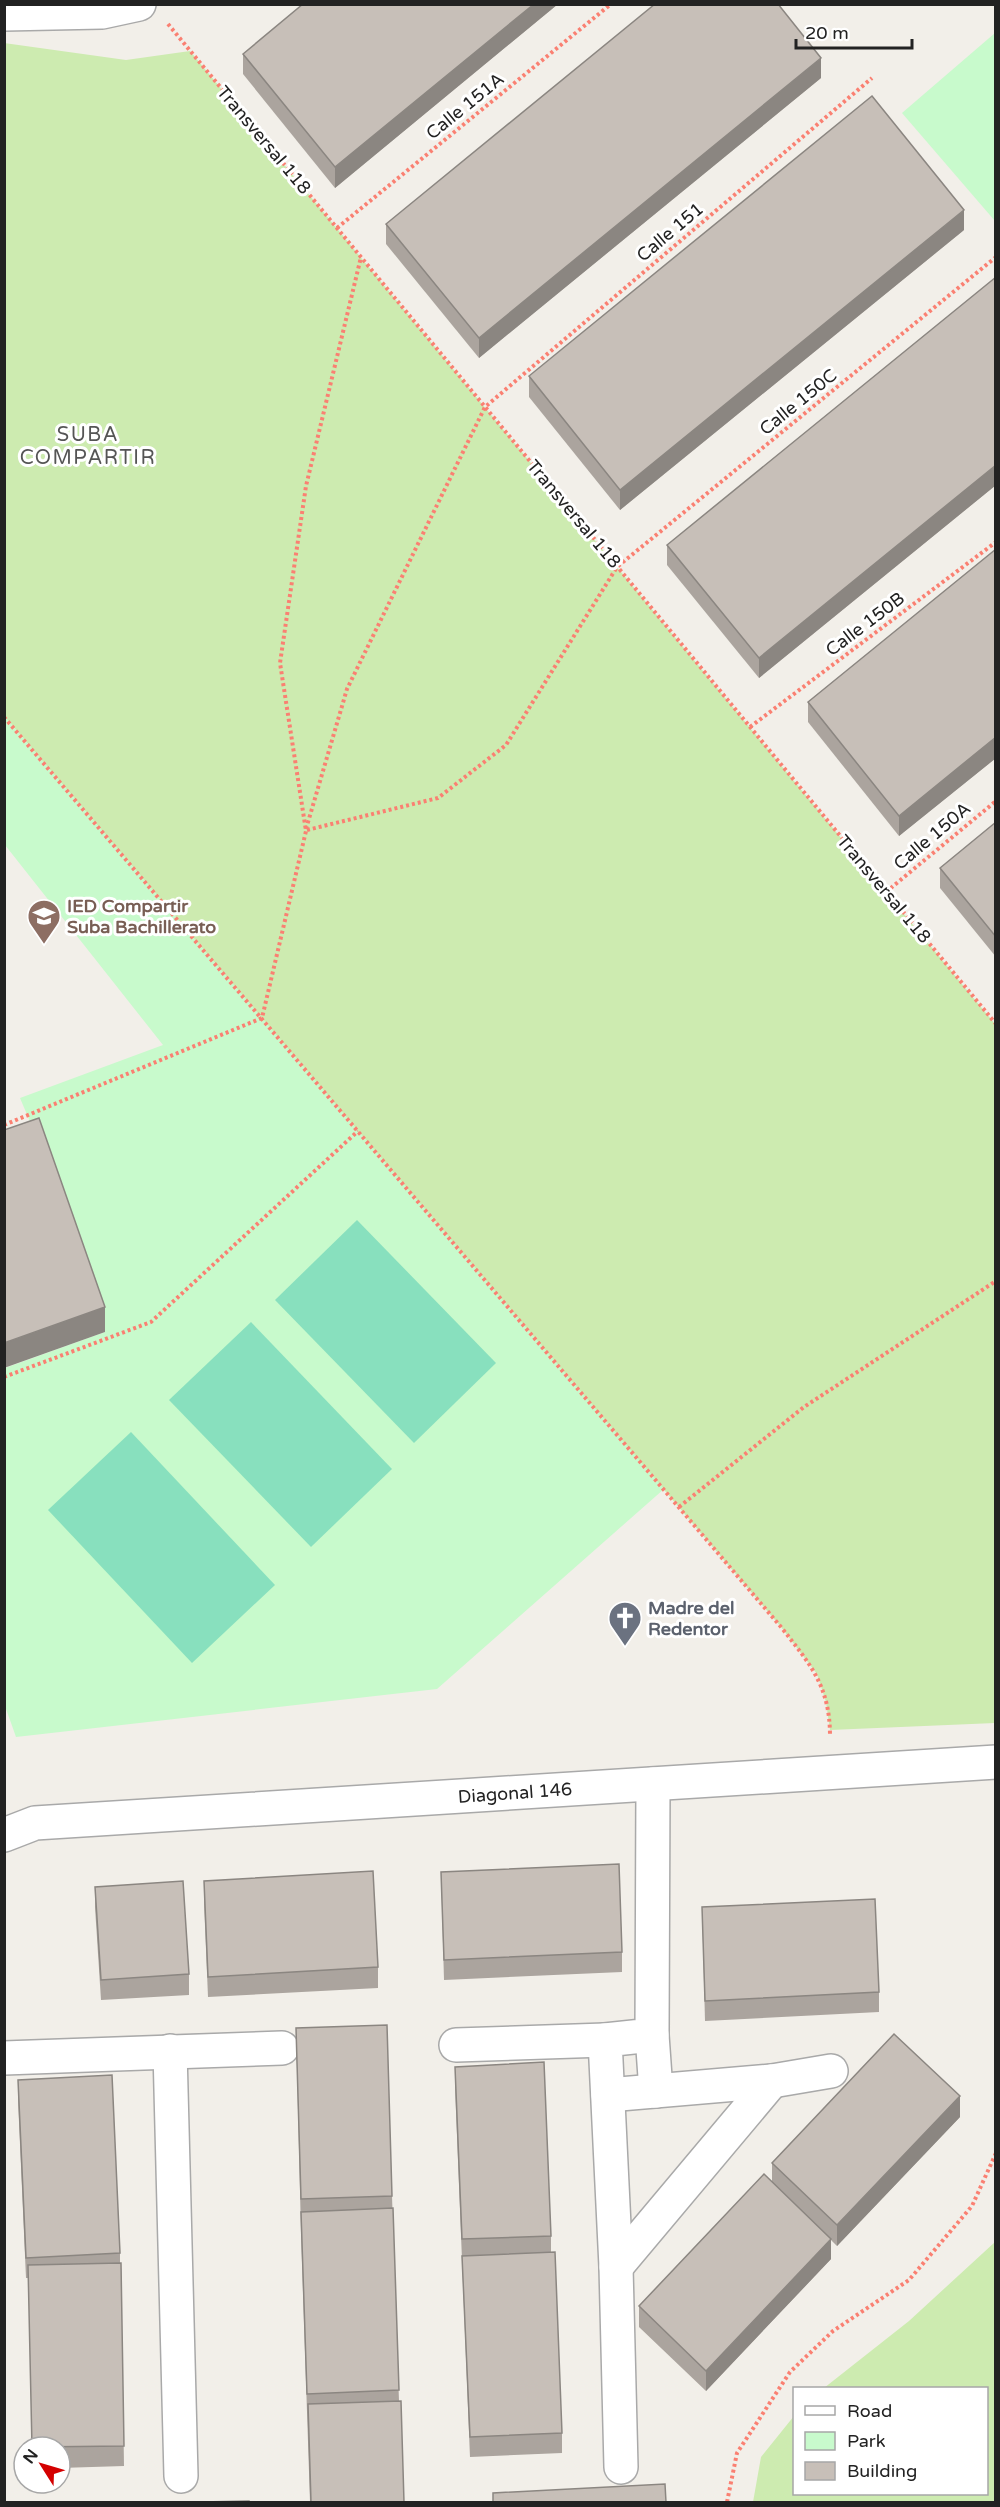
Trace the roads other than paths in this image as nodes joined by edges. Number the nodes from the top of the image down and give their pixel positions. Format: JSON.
{"nodes":[{"id":1,"x":139,"y":4,"type":"edge"},
{"id":2,"x":87,"y":9,"type":"edge"},
{"id":3,"x":4,"y":14,"type":"edge"},
{"id":4,"x":996,"y":1762,"type":"edge"},
{"id":5,"x":653,"y":1784,"type":"junction"},
{"id":6,"x":20,"y":1819,"type":"edge"},
{"id":7,"x":4,"y":1835,"type":"edge"},
{"id":8,"x":652,"y":2035,"type":"junction"},
{"id":9,"x":605,"y":2040,"type":"junction"},
{"id":10,"x":456,"y":2045,"type":"dead end"},
{"id":11,"x":282,"y":2049,"type":"dead end"},
{"id":12,"x":170,"y":2051,"type":"junction"},
{"id":13,"x":4,"y":2058,"type":"edge"},
{"id":14,"x":831,"y":2071,"type":"dead end"},
{"id":15,"x":772,"y":2080,"type":"junction"},
{"id":16,"x":656,"y":2091,"type":"junction"},
{"id":17,"x":608,"y":2095,"type":"junction"},
{"id":18,"x":616,"y":2267,"type":"junction"},
{"id":19,"x":621,"y":2467,"type":"dead end"},
{"id":20,"x":181,"y":2476,"type":"dead end"}],
"edges":[{"from":1,"to":2,"type":"street"},
{"from":2,"to":3,"type":"street"},
{"from":4,"to":5,"type":"street","name":"Diagonal 146"},
{"from":5,"to":6,"type":"street","name":"Diagonal 146"},
{"from":5,"to":8,"type":"street"},
{"from":6,"to":7,"type":"street","name":"Diagonal 146"},
{"from":8,"to":9,"type":"street"},
{"from":8,"to":16,"type":"street"},
{"from":9,"to":10,"type":"street"},
{"from":9,"to":17,"type":"street"},
{"from":11,"to":12,"type":"street"},
{"from":12,"to":13,"type":"street"},
{"from":12,"to":20,"type":"street"},
{"from":14,"to":15,"type":"street"},
{"from":15,"to":16,"type":"street"},
{"from":15,"to":18,"type":"street"},
{"from":16,"to":17,"type":"street"},
{"from":17,"to":18,"type":"street"},
{"from":18,"to":19,"type":"street"}]}
